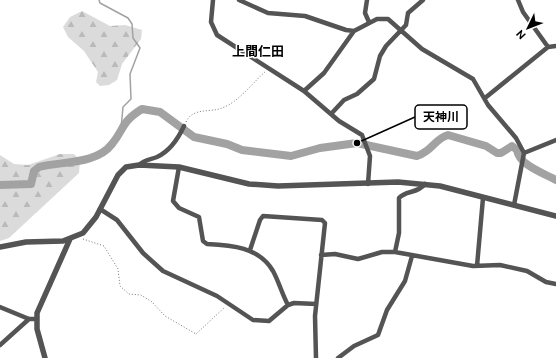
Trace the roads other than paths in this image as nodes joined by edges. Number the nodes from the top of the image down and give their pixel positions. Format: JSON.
{"nodes":[{"id":1,"x":214,"y":0,"type":"edge"},
{"id":2,"x":239,"y":0,"type":"edge"},
{"id":3,"x":251,"y":0,"type":"edge"},
{"id":4,"x":367,"y":0,"type":"edge"},
{"id":5,"x":423,"y":0,"type":"edge"},
{"id":6,"x":518,"y":0,"type":"edge"},
{"id":7,"x":249,"y":5,"type":"junction"},
{"id":8,"x":369,"y":22,"type":"junction"},
{"id":9,"x":402,"y":30,"type":"junction"},
{"id":10,"x":354,"y":31,"type":"junction"},
{"id":11,"x":556,"y":46,"type":"edge"},
{"id":12,"x":548,"y":47,"type":"junction"},
{"id":13,"x":304,"y":91,"type":"junction"},
{"id":14,"x":485,"y":98,"type":"junction"},
{"id":15,"x":331,"y":114,"type":"junction"},
{"id":16,"x":184,"y":126,"type":"road end"},
{"id":17,"x":556,"y":140,"type":"edge"},
{"id":18,"x":524,"y":153,"type":"junction"},
{"id":19,"x":139,"y":164,"type":"junction"},
{"id":20,"x":179,"y":167,"type":"junction"},
{"id":21,"x":368,"y":184,"type":"junction"},
{"id":22,"x":425,"y":184,"type":"junction"},
{"id":23,"x":483,"y":198,"type":"junction"},
{"id":24,"x":514,"y":205,"type":"junction"},
{"id":25,"x":100,"y":209,"type":"junction"},
{"id":26,"x":556,"y":216,"type":"edge"},
{"id":27,"x":70,"y":239,"type":"junction"},
{"id":28,"x":0,"y":247,"type":"edge"},
{"id":29,"x":250,"y":250,"type":"junction"},
{"id":30,"x":395,"y":252,"type":"junction"},
{"id":31,"x":321,"y":255,"type":"junction"},
{"id":32,"x":412,"y":256,"type":"junction"},
{"id":33,"x":477,"y":266,"type":"junction"},
{"id":34,"x":556,"y":284,"type":"edge"},
{"id":35,"x":316,"y":304,"type":"junction"},
{"id":36,"x":288,"y":305,"type":"junction"},
{"id":37,"x":0,"y":307,"type":"edge"},
{"id":38,"x":29,"y":319,"type":"junction"},
{"id":39,"x":36,"y":319,"type":"junction"},
{"id":40,"x":0,"y":345,"type":"edge"},
{"id":41,"x":45,"y":358,"type":"edge"},
{"id":42,"x":316,"y":358,"type":"edge"},
{"id":43,"x":338,"y":358,"type":"edge"}],
"edges":[{"from":1,"to":13,"type":"street"},
{"from":2,"to":7,"type":"street"},
{"from":3,"to":7,"type":"street"},
{"from":4,"to":8,"type":"street"},
{"from":5,"to":9,"type":"street"},
{"from":6,"to":12,"type":"street"},
{"from":7,"to":10,"type":"street"},
{"from":8,"to":9,"type":"street"},
{"from":8,"to":10,"type":"street"},
{"from":9,"to":14,"type":"street"},
{"from":9,"to":15,"type":"street"},
{"from":10,"to":13,"type":"street"},
{"from":11,"to":12,"type":"street"},
{"from":12,"to":14,"type":"street"},
{"from":13,"to":15,"type":"street"},
{"from":14,"to":18,"type":"street"},
{"from":15,"to":21,"type":"street"},
{"from":16,"to":19,"type":"street"},
{"from":17,"to":18,"type":"street"},
{"from":18,"to":24,"type":"street"},
{"from":19,"to":20,"type":"street"},
{"from":19,"to":25,"type":"street"},
{"from":20,"to":21,"type":"street"},
{"from":20,"to":29,"type":"street"},
{"from":21,"to":22,"type":"street"},
{"from":22,"to":23,"type":"street"},
{"from":22,"to":30,"type":"street"},
{"from":23,"to":24,"type":"street"},
{"from":23,"to":33,"type":"street"},
{"from":24,"to":26,"type":"street"},
{"from":25,"to":27,"type":"street"},
{"from":25,"to":36,"type":"street"},
{"from":27,"to":28,"type":"street"},
{"from":27,"to":39,"type":"street"},
{"from":29,"to":31,"type":"street"},
{"from":29,"to":36,"type":"street"},
{"from":30,"to":31,"type":"street"},
{"from":30,"to":32,"type":"street"},
{"from":31,"to":35,"type":"street"},
{"from":32,"to":33,"type":"street"},
{"from":32,"to":43,"type":"street"},
{"from":33,"to":34,"type":"street"},
{"from":35,"to":36,"type":"street"},
{"from":35,"to":42,"type":"street"},
{"from":37,"to":38,"type":"street"},
{"from":38,"to":39,"type":"street"},
{"from":38,"to":40,"type":"street"},
{"from":39,"to":41,"type":"street"}]}
